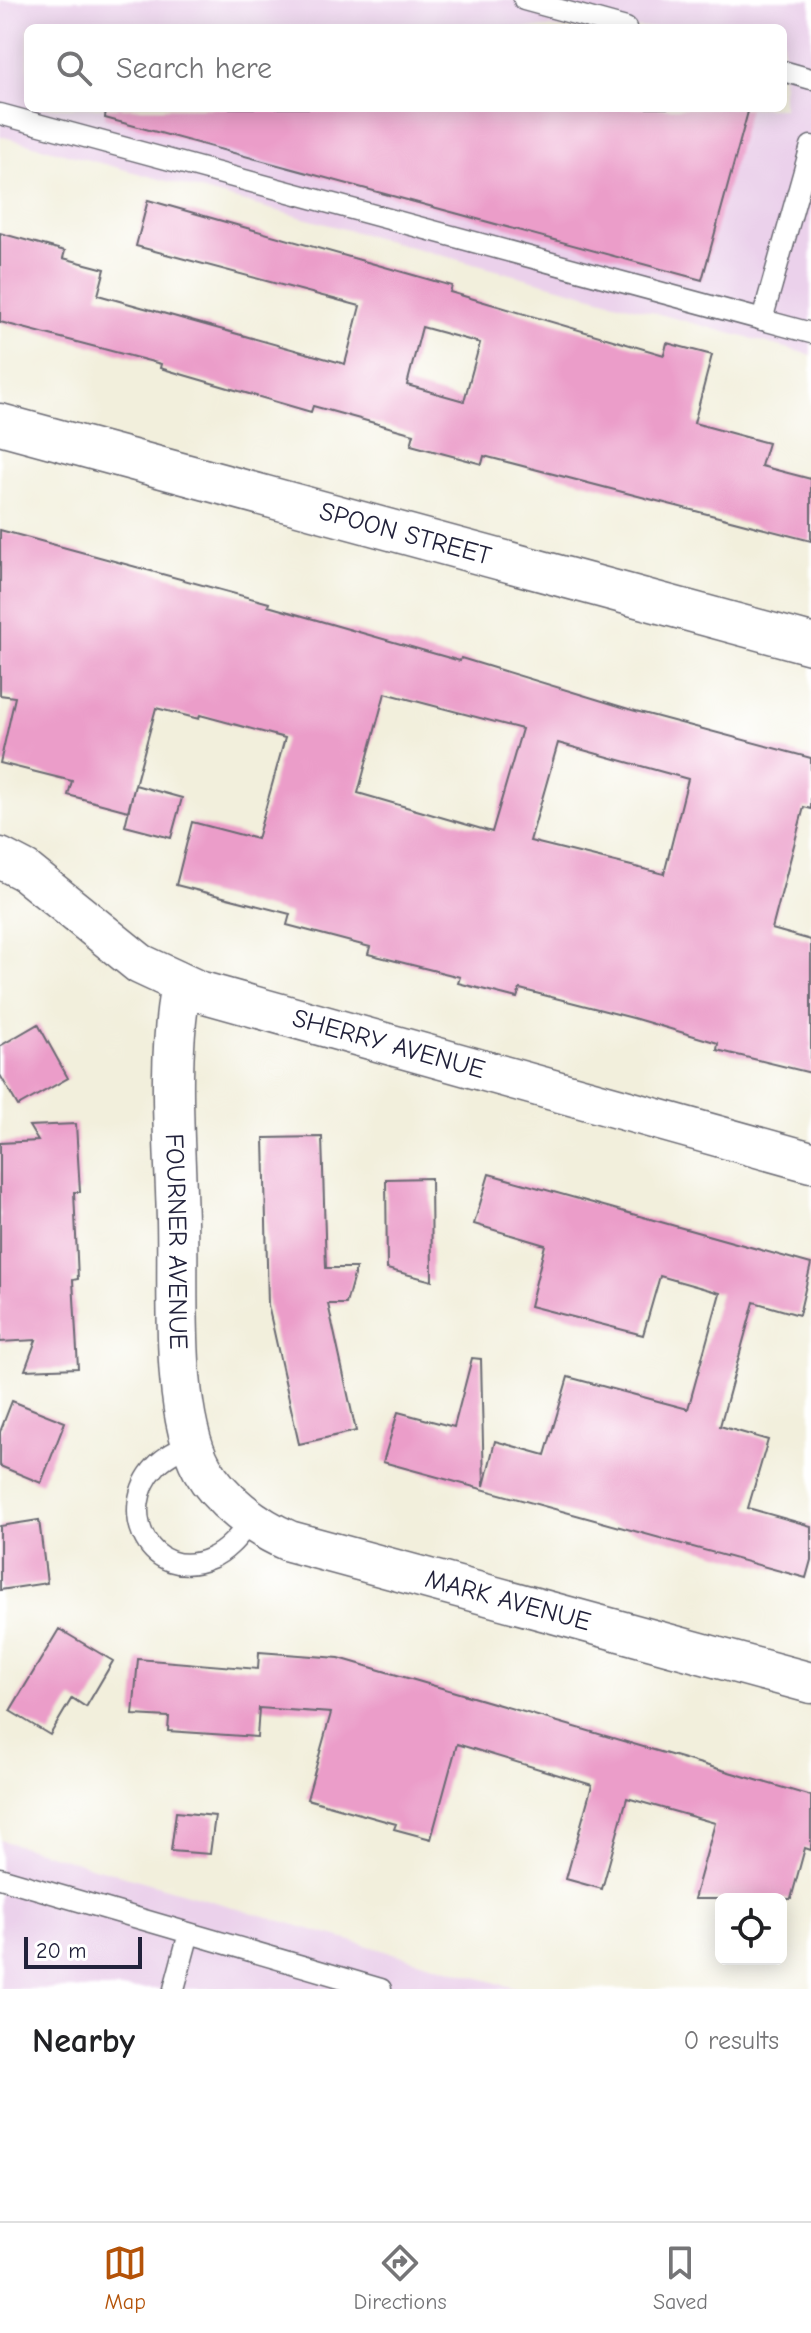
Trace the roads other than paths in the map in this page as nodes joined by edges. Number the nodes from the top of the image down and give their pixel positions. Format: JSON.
{"nodes":[{"id":1,"x":524,"y":0,"type":"edge"},
{"id":2,"x":611,"y":24,"type":"edge"},
{"id":3,"x":787,"y":72,"type":"edge"},
{"id":4,"x":811,"y":79,"type":"edge"},
{"id":5,"x":0,"y":114,"type":"edge"},
{"id":6,"x":811,"y":146,"type":"edge"},
{"id":7,"x":762,"y":320,"type":"junction"},
{"id":8,"x":811,"y":333,"type":"edge"},
{"id":9,"x":0,"y":424,"type":"edge"},
{"id":10,"x":811,"y":644,"type":"edge"},
{"id":11,"x":0,"y":858,"type":"edge"},
{"id":12,"x":181,"y":984,"type":"junction"},
{"id":13,"x":811,"y":1162,"type":"edge"},
{"id":14,"x":192,"y":1443,"type":"junction"},
{"id":15,"x":220,"y":1491,"type":"joint"},
{"id":16,"x":252,"y":1520,"type":"junction"},
{"id":17,"x":811,"y":1683,"type":"edge"},
{"id":18,"x":0,"y":1878,"type":"edge"},
{"id":19,"x":189,"y":1933,"type":"junction"},
{"id":20,"x":174,"y":1989,"type":"edge"},
{"id":21,"x":381,"y":1989,"type":"edge"}],
"edges":[{"from":1,"to":2,"type":"lane"},
{"from":3,"to":4,"type":"lane"},
{"from":5,"to":7,"type":"lane"},
{"from":6,"to":7,"type":"lane"},
{"from":7,"to":8,"type":"lane"},
{"from":9,"to":10,"type":"street","name":"SPOON STREET"},
{"from":11,"to":12,"type":"street","name":"SHERRY AVENUE"},
{"from":12,"to":13,"type":"street","name":"SHERRY AVENUE"},
{"from":12,"to":14,"type":"street","name":"FOURNER AVENUE"},
{"from":14,"to":15,"type":"street","name":"FOURNER AVENUE"},
{"from":14,"to":16,"type":"lane"},
{"from":15,"to":16,"type":"street","name":"MARK AVENUE"},
{"from":16,"to":17,"type":"street","name":"MARK AVENUE"},
{"from":18,"to":19,"type":"lane"},
{"from":19,"to":20,"type":"lane"},
{"from":19,"to":21,"type":"lane"}]}
